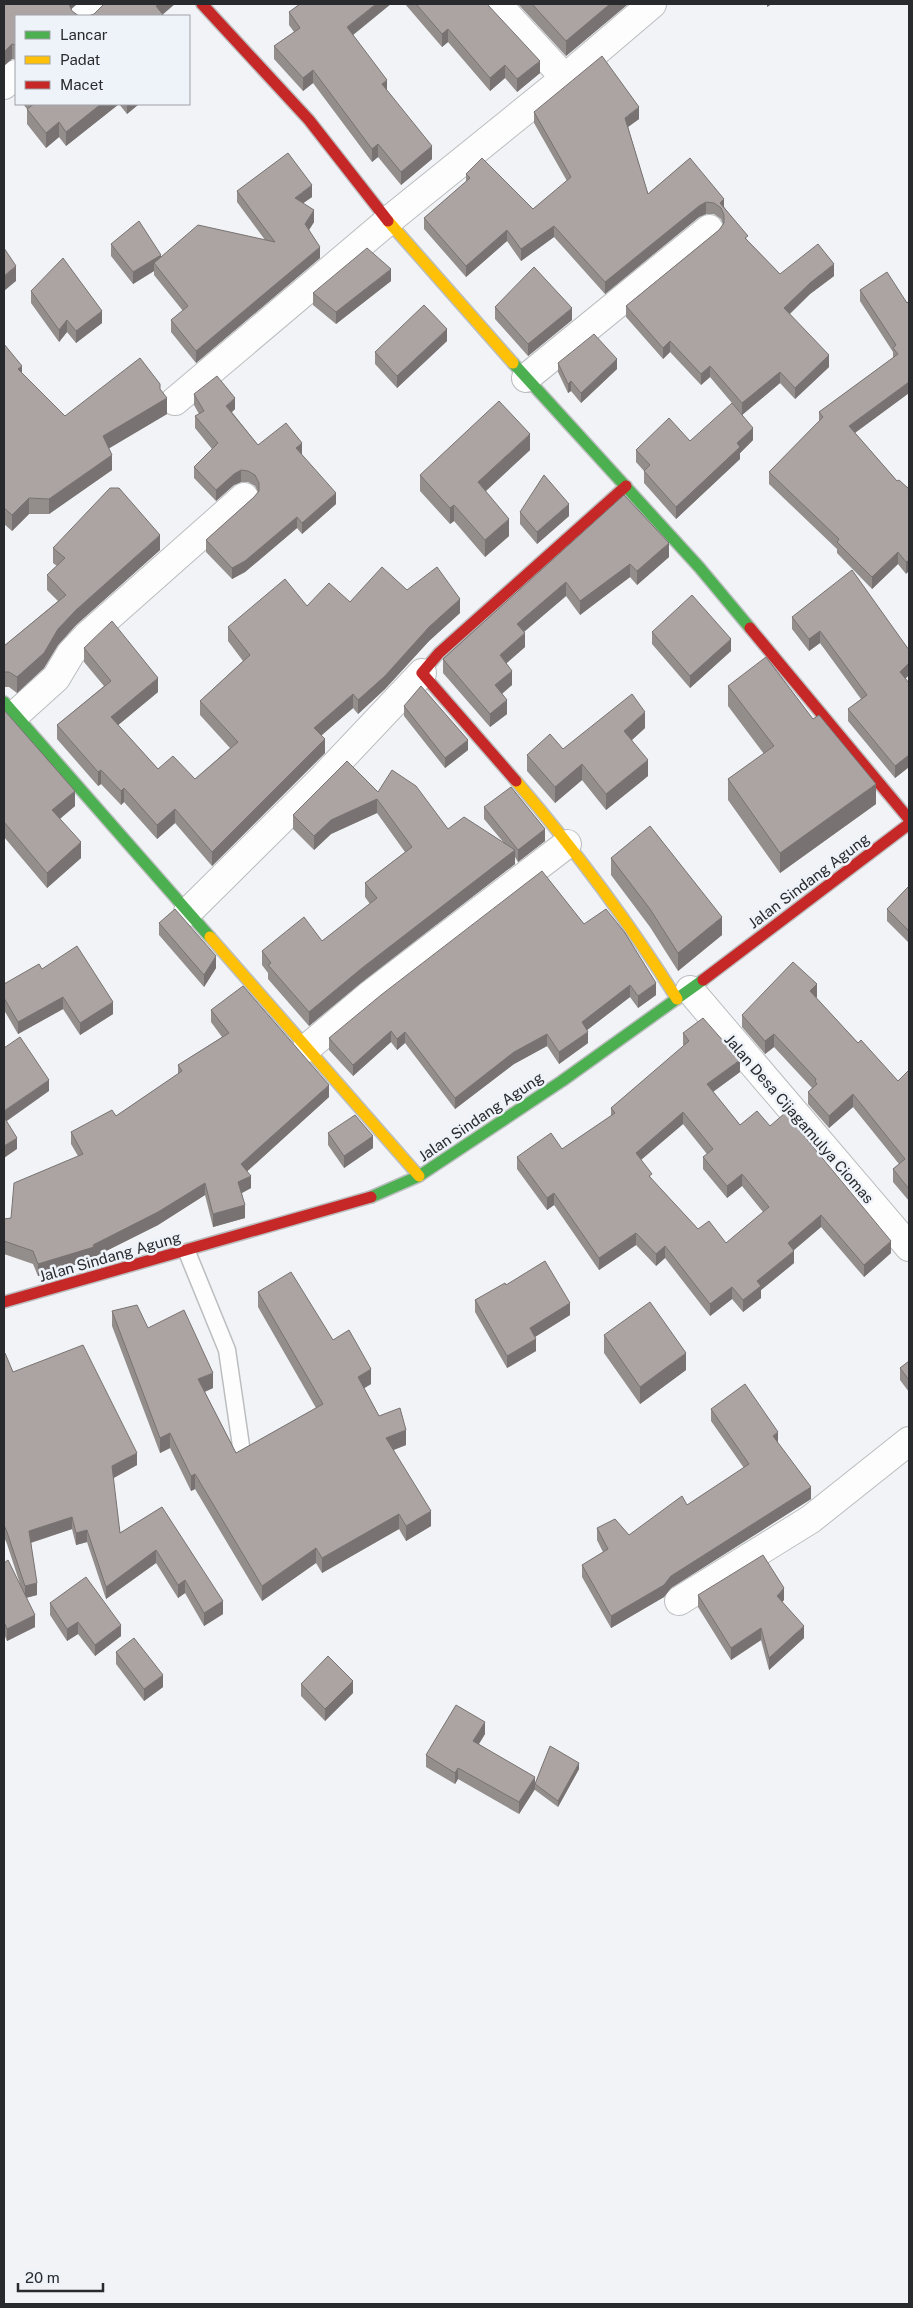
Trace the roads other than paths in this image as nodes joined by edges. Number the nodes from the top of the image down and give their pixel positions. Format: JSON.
{"nodes":[{"id":1,"x":99,"y":4,"type":"edge"},
{"id":2,"x":202,"y":4,"type":"edge"},
{"id":3,"x":497,"y":4,"type":"edge"},
{"id":4,"x":652,"y":4,"type":"edge"},
{"id":5,"x":85,"y":15,"type":"edge"},
{"id":6,"x":15,"y":75,"type":"edge"},
{"id":7,"x":565,"y":78,"type":"junction"},
{"id":8,"x":4,"y":85,"type":"edge"},
{"id":9,"x":388,"y":221,"type":"junction"},
{"id":10,"x":709,"y":229,"type":"dead end"},
{"id":11,"x":526,"y":378,"type":"junction"},
{"id":12,"x":175,"y":401,"type":"dead end"},
{"id":13,"x":626,"y":486,"type":"junction"},
{"id":14,"x":244,"y":496,"type":"dead end"},
{"id":15,"x":422,"y":673,"type":"junction"},
{"id":16,"x":9,"y":709,"type":"edge"},
{"id":17,"x":909,"y":819,"type":"edge"},
{"id":18,"x":909,"y":824,"type":"edge"},
{"id":19,"x":567,"y":844,"type":"junction"},
{"id":20,"x":188,"y":912,"type":"junction"},
{"id":21,"x":683,"y":995,"type":"junction"},
{"id":22,"x":307,"y":1048,"type":"junction"},
{"id":23,"x":419,"y":1176,"type":"junction"},
{"id":24,"x":909,"y":1248,"type":"edge"},
{"id":25,"x":187,"y":1252,"type":"junction"},
{"id":26,"x":4,"y":1302,"type":"edge"},
{"id":27,"x":909,"y":1441,"type":"edge"},
{"id":28,"x":242,"y":1446,"type":"dead end"},
{"id":29,"x":679,"y":1601,"type":"dead end"}],
"edges":[{"from":1,"to":5,"type":"street"},
{"from":2,"to":9,"type":"street"},
{"from":3,"to":7,"type":"street"},
{"from":4,"to":7,"type":"street"},
{"from":6,"to":8,"type":"street"},
{"from":7,"to":9,"type":"street"},
{"from":9,"to":11,"type":"street"},
{"from":9,"to":12,"type":"street"},
{"from":10,"to":11,"type":"street"},
{"from":11,"to":13,"type":"street"},
{"from":13,"to":15,"type":"street"},
{"from":13,"to":17,"type":"street"},
{"from":14,"to":16,"type":"street"},
{"from":15,"to":19,"type":"street"},
{"from":15,"to":20,"type":"street"},
{"from":16,"to":20,"type":"street"},
{"from":18,"to":21,"type":"street","name":"Jalan Sindang Agung"},
{"from":19,"to":21,"type":"street"},
{"from":19,"to":22,"type":"street"},
{"from":20,"to":22,"type":"street"},
{"from":21,"to":23,"type":"street","name":"Jalan Sindang Agung"},
{"from":21,"to":24,"type":"street","name":"Jalan Desa Cijagamulya Ciomas"},
{"from":22,"to":23,"type":"street"},
{"from":23,"to":25,"type":"street","name":"Jalan Sindang Agung"},
{"from":25,"to":26,"type":"street","name":"Jalan Sindang Agung"},
{"from":25,"to":28,"type":"lane"},
{"from":27,"to":29,"type":"street"}]}
